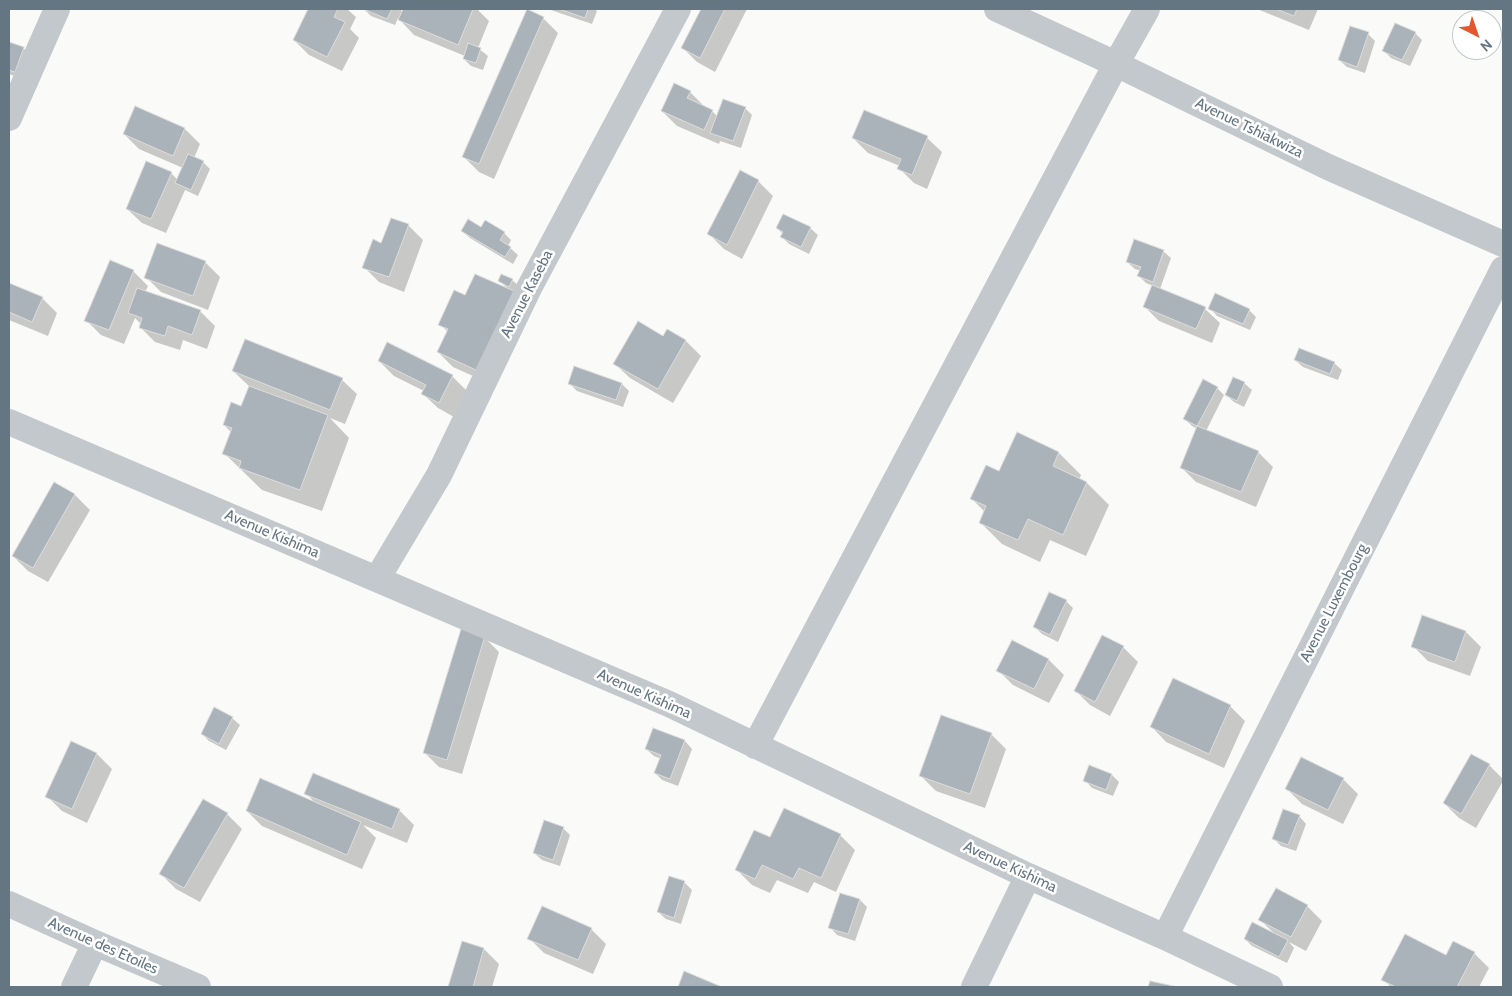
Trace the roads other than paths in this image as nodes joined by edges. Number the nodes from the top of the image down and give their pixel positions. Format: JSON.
{"nodes":[{"id":1,"x":56,"y":9,"type":"edge"},
{"id":2,"x":678,"y":9,"type":"edge"},
{"id":3,"x":997,"y":9,"type":"edge"},
{"id":4,"x":1147,"y":9,"type":"edge"},
{"id":5,"x":1116,"y":64,"type":"junction"},
{"id":6,"x":9,"y":118,"type":"edge"},
{"id":7,"x":1503,"y":244,"type":"edge"},
{"id":8,"x":1503,"y":269,"type":"edge"},
{"id":9,"x":9,"y":422,"type":"edge"},
{"id":10,"x":377,"y":579,"type":"junction"},
{"id":11,"x":755,"y":746,"type":"junction"},
{"id":12,"x":1028,"y":876,"type":"junction"},
{"id":13,"x":9,"y":904,"type":"edge"},
{"id":14,"x":1165,"y":937,"type":"junction"},
{"id":15,"x":95,"y":943,"type":"junction"},
{"id":16,"x":74,"y":987,"type":"edge"},
{"id":17,"x":198,"y":987,"type":"edge"},
{"id":18,"x":974,"y":987,"type":"edge"},
{"id":19,"x":1270,"y":987,"type":"edge"}],
"edges":[{"from":1,"to":6,"type":"street"},
{"from":2,"to":10,"type":"street","name":"Avenue Kaseba"},
{"from":3,"to":5,"type":"street","name":"Avenue Tshiakwiza"},
{"from":4,"to":5,"type":"street"},
{"from":5,"to":7,"type":"street","name":"Avenue Tshiakwiza"},
{"from":5,"to":11,"type":"street"},
{"from":8,"to":14,"type":"street","name":"Avenue Luxembourg"},
{"from":9,"to":10,"type":"street","name":"Avenue Kishima"},
{"from":10,"to":11,"type":"street","name":"Avenue Kishima"},
{"from":11,"to":12,"type":"street","name":"Avenue Kishima"},
{"from":12,"to":14,"type":"street","name":"Avenue Kishima"},
{"from":12,"to":18,"type":"street"},
{"from":13,"to":15,"type":"street","name":"Avenue des Etoiles"},
{"from":14,"to":19,"type":"street","name":"Avenue Kishima"},
{"from":15,"to":16,"type":"street"},
{"from":15,"to":17,"type":"street","name":"Avenue des Etoiles"}]}
